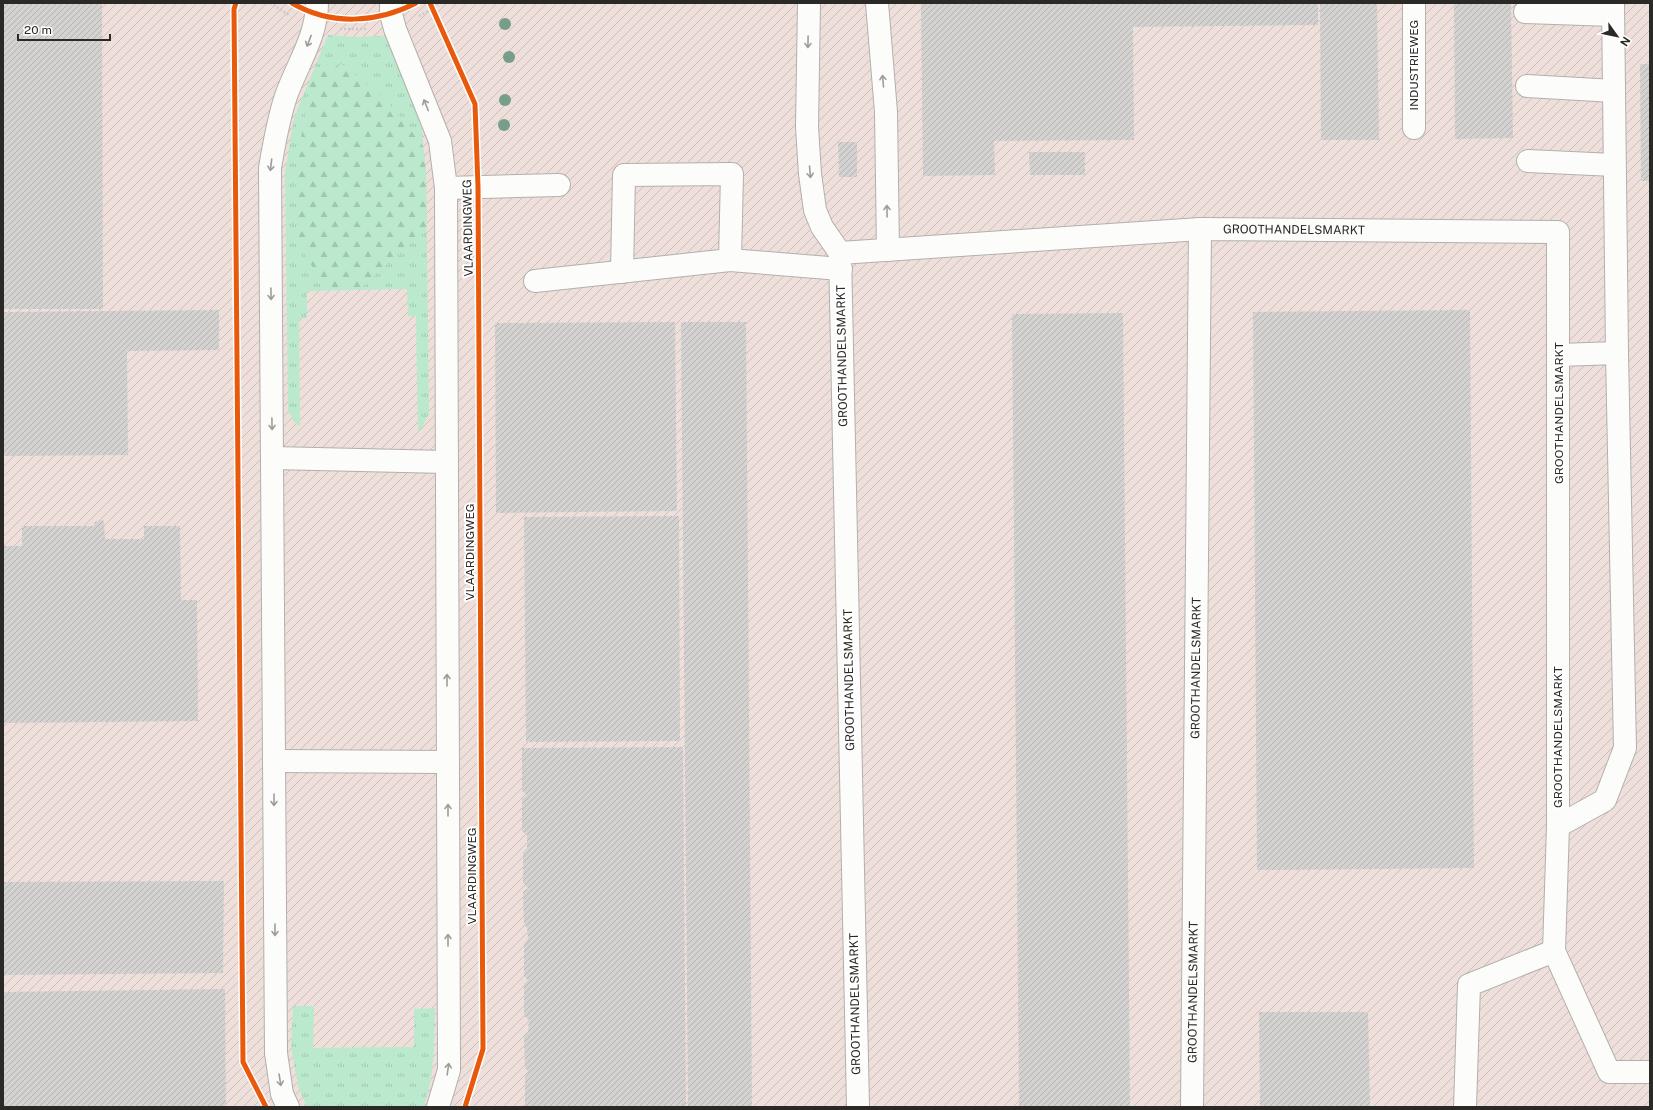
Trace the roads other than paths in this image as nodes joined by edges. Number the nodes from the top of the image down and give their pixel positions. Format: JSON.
{"nodes":[{"id":1,"x":317,"y":3,"type":"edge"},
{"id":2,"x":391,"y":3,"type":"edge"},
{"id":3,"x":809,"y":3,"type":"edge"},
{"id":4,"x":877,"y":3,"type":"edge"},
{"id":5,"x":1414,"y":3,"type":"edge"},
{"id":6,"x":1613,"y":9,"type":"edge"},
{"id":7,"x":1525,"y":12,"type":"dead end"},
{"id":8,"x":1527,"y":86,"type":"dead end"},
{"id":9,"x":1614,"y":91,"type":"junction"},
{"id":10,"x":1414,"y":128,"type":"dead end"},
{"id":11,"x":1528,"y":161,"type":"dead end"},
{"id":12,"x":1614,"y":165,"type":"junction"},
{"id":13,"x":559,"y":185,"type":"dead end"},
{"id":14,"x":446,"y":188,"type":"junction"},
{"id":15,"x":1200,"y":229,"type":"junction"},
{"id":16,"x":888,"y":250,"type":"junction"},
{"id":17,"x":730,"y":260,"type":"junction"},
{"id":18,"x":840,"y":261,"type":"junction"},
{"id":19,"x":622,"y":272,"type":"junction"},
{"id":20,"x":536,"y":281,"type":"dead end"},
{"id":21,"x":1617,"y":353,"type":"junction"},
{"id":22,"x":1559,"y":355,"type":"junction"},
{"id":23,"x":273,"y":458,"type":"junction"},
{"id":24,"x":446,"y":462,"type":"junction"},
{"id":25,"x":274,"y":761,"type":"junction"},
{"id":26,"x":447,"y":762,"type":"junction"},
{"id":27,"x":1558,"y":826,"type":"junction"},
{"id":28,"x":1554,"y":951,"type":"junction"},
{"id":29,"x":1650,"y":1072,"type":"edge"},
{"id":30,"x":288,"y":1107,"type":"edge"},
{"id":31,"x":438,"y":1107,"type":"edge"},
{"id":32,"x":858,"y":1107,"type":"edge"},
{"id":33,"x":1192,"y":1107,"type":"edge"},
{"id":34,"x":1465,"y":1107,"type":"edge"}],
"edges":[{"from":1,"to":23,"type":"street","one_way":true},
{"from":14,"to":2,"type":"street","name":"VLAARDINGWEG","one_way":true},
{"from":3,"to":18,"type":"street","one_way":true},
{"from":16,"to":4,"type":"street","one_way":true},
{"from":5,"to":10,"type":"street","name":"INDUSTRIEWEG"},
{"from":6,"to":7,"type":"street"},
{"from":6,"to":9,"type":"street"},
{"from":8,"to":9,"type":"street"},
{"from":9,"to":12,"type":"street"},
{"from":11,"to":12,"type":"street"},
{"from":12,"to":21,"type":"street"},
{"from":13,"to":14,"type":"street"},
{"from":14,"to":24,"type":"street","name":"VLAARDINGWEG"},
{"from":15,"to":16,"type":"street","name":"GROOTHANDELSMARKT"},
{"from":15,"to":22,"type":"street","name":"GROOTHANDELSMARKT"},
{"from":15,"to":33,"type":"street","name":"GROOTHANDELSMARKT"},
{"from":16,"to":18,"type":"street","name":"GROOTHANDELSMARKT"},
{"from":17,"to":18,"type":"street"},
{"from":17,"to":19,"type":"street"},
{"from":17,"to":19,"type":"street"},
{"from":18,"to":32,"type":"street","name":"GROOTHANDELSMARKT"},
{"from":19,"to":20,"type":"street"},
{"from":21,"to":22,"type":"street"},
{"from":21,"to":27,"type":"street"},
{"from":22,"to":27,"type":"street","name":"GROOTHANDELSMARKT"},
{"from":23,"to":24,"type":"street"},
{"from":23,"to":25,"type":"street"},
{"from":26,"to":24,"type":"street","name":"VLAARDINGWEG","one_way":true},
{"from":25,"to":26,"type":"street"},
{"from":25,"to":30,"type":"street","one_way":true},
{"from":31,"to":26,"type":"street","name":"VLAARDINGWEG","one_way":true},
{"from":27,"to":28,"type":"street","name":"GROOTHANDELSMARKT"},
{"from":28,"to":29,"type":"street","name":"GROOTHANDELSMARKT"},
{"from":28,"to":34,"type":"street"}]}
